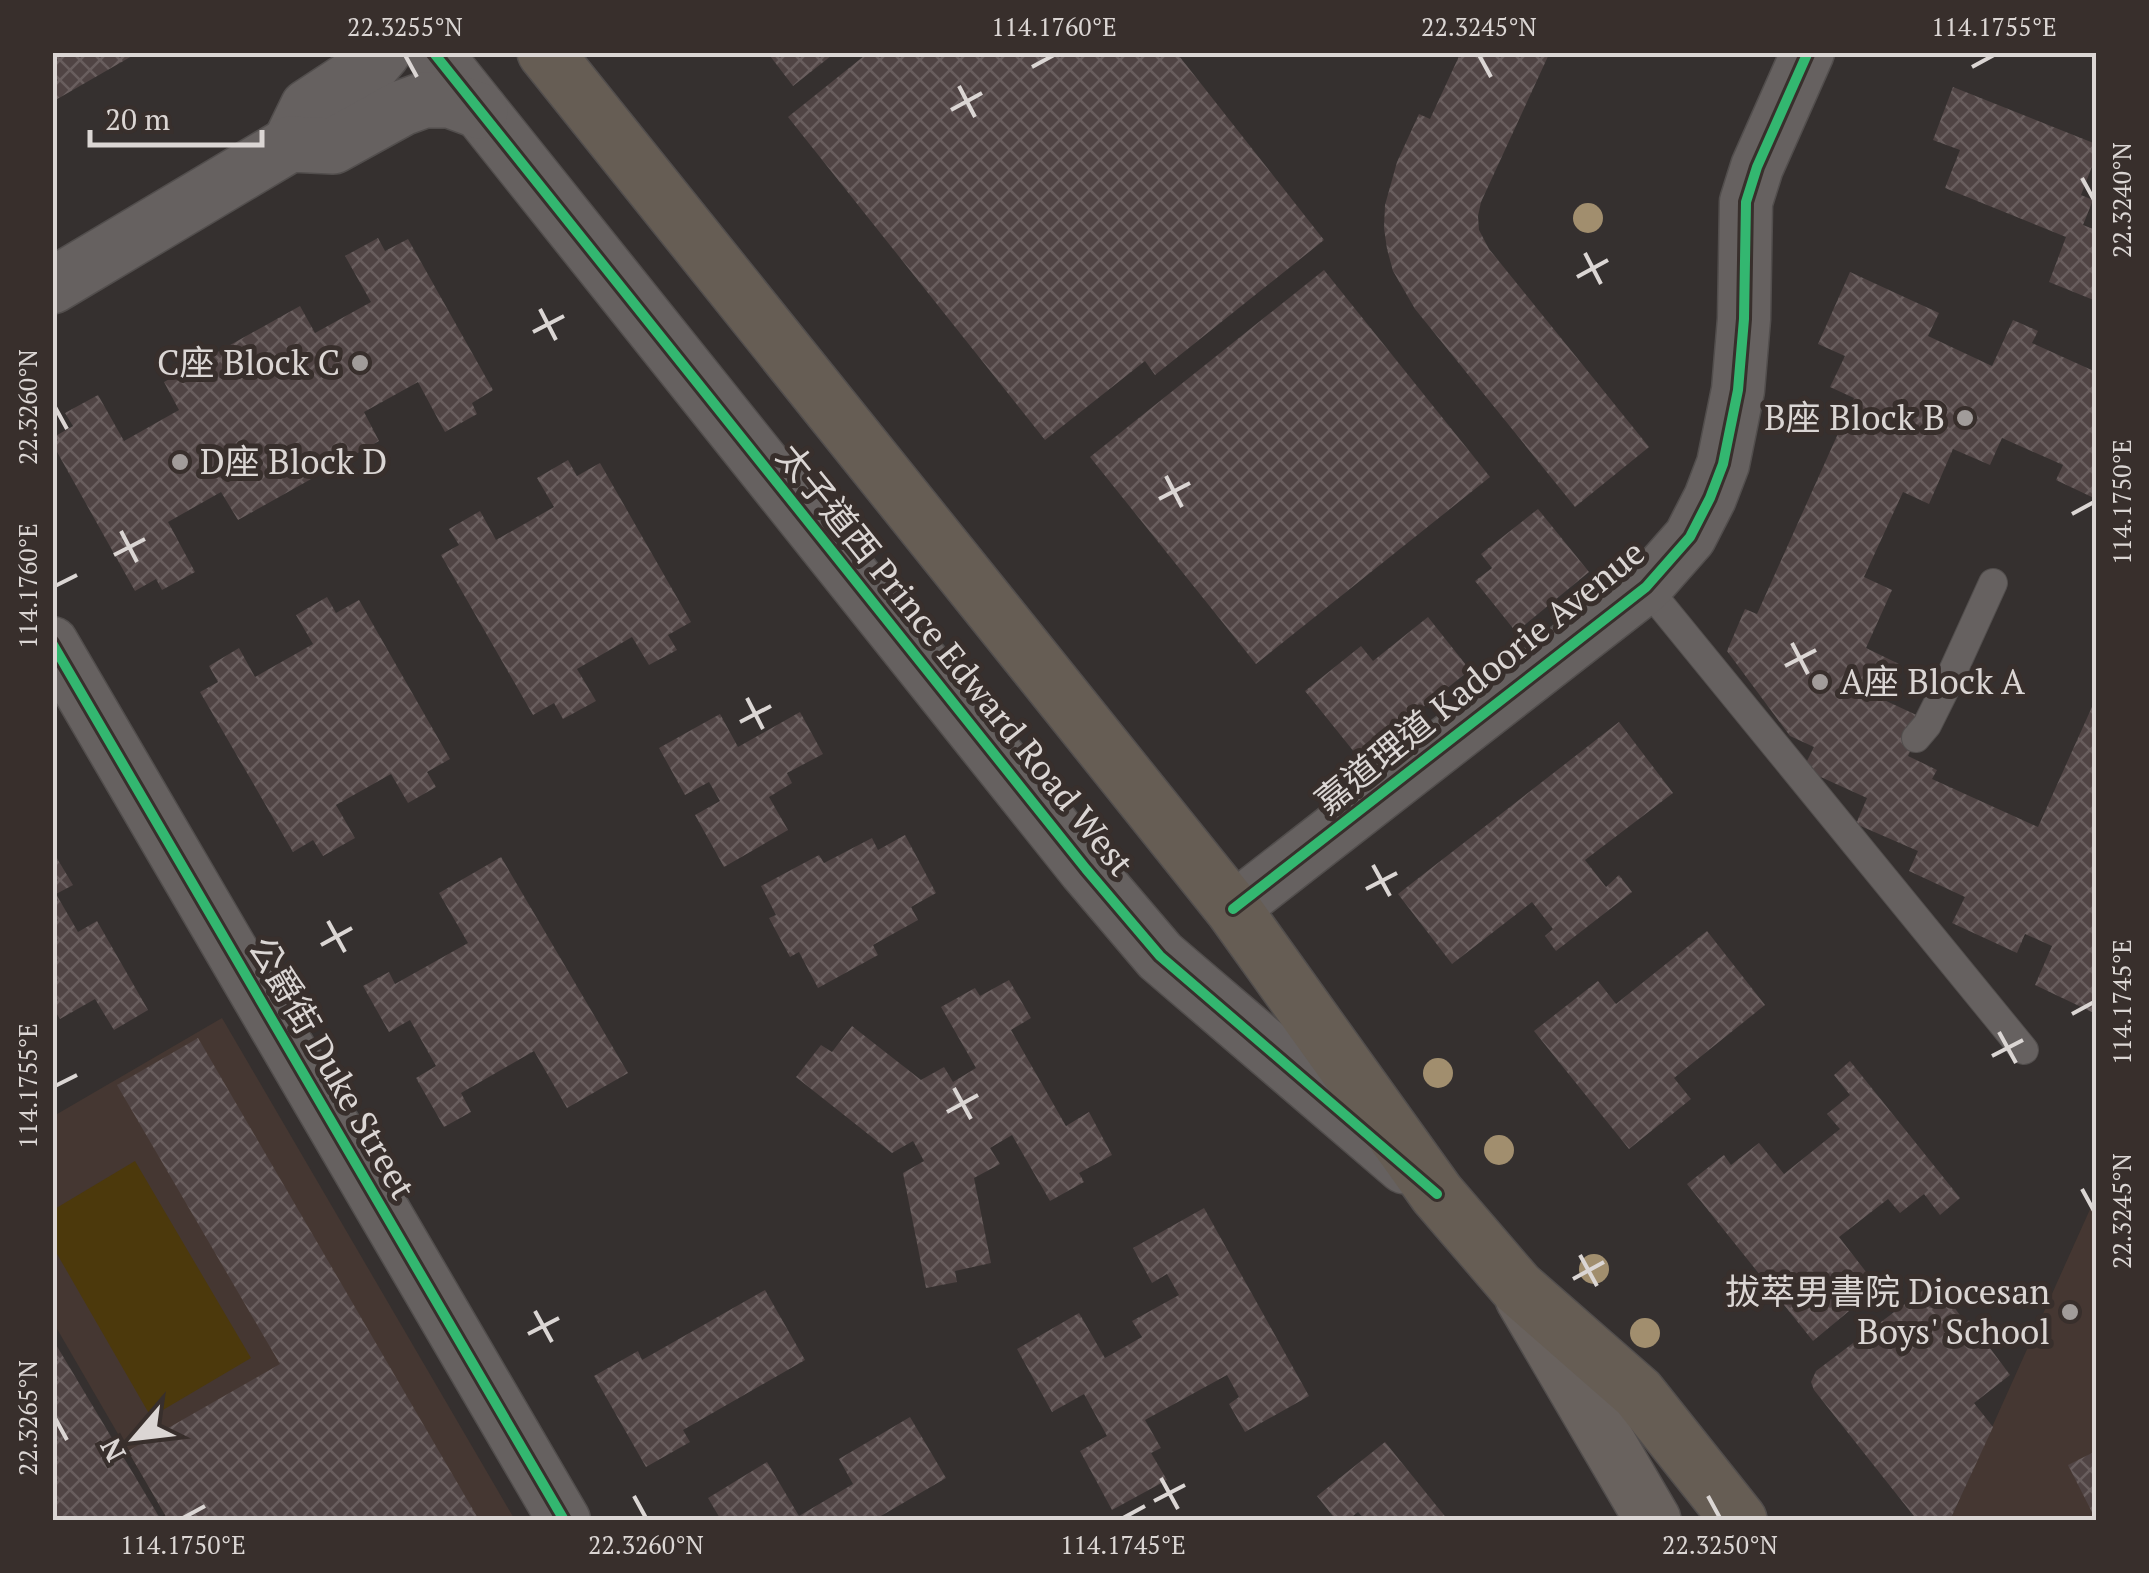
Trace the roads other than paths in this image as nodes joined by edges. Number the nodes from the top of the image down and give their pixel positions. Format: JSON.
{"nodes":[{"id":1,"x":383,"y":52,"type":"edge"},
{"id":2,"x":432,"y":52,"type":"edge"},
{"id":3,"x":545,"y":52,"type":"edge"},
{"id":4,"x":1808,"y":52,"type":"edge"},
{"id":5,"x":480,"y":112,"type":"junction"},
{"id":6,"x":290,"y":144,"type":"junction"},
{"id":7,"x":52,"y":286,"type":"edge"},
{"id":8,"x":1993,"y":582,"type":"dead end"},
{"id":9,"x":1646,"y":587,"type":"junction"},
{"id":10,"x":52,"y":642,"type":"edge"},
{"id":11,"x":1916,"y":738,"type":"dead end"},
{"id":12,"x":1233,"y":909,"type":"junction"},
{"id":13,"x":2024,"y":1050,"type":"dead end"},
{"id":14,"x":1437,"y":1194,"type":"junction"},
{"id":15,"x":1516,"y":1287,"type":"junction"},
{"id":16,"x":564,"y":1520,"type":"edge"},
{"id":17,"x":1653,"y":1520,"type":"edge"},
{"id":18,"x":1738,"y":1520,"type":"edge"}],
"edges":[{"from":1,"to":6,"type":"street"},
{"from":2,"to":5,"type":"street","name":"太子道西 Prince Edward Road West"},
{"from":3,"to":12,"type":"main road","name":"太子道西 Prince Edward Road West"},
{"from":4,"to":9,"type":"street","name":"嘉道理道 Kadoorie Avenue"},
{"from":5,"to":6,"type":"street"},
{"from":5,"to":14,"type":"street","name":"太子道西 Prince Edward Road West"},
{"from":6,"to":7,"type":"street"},
{"from":8,"to":11,"type":"lane"},
{"from":9,"to":12,"type":"street","name":"嘉道理道 Kadoorie Avenue"},
{"from":9,"to":13,"type":"lane"},
{"from":10,"to":16,"type":"street","name":"公爵街 Duke Street"},
{"from":12,"to":14,"type":"main road","name":"太子道西 Prince Edward Road West"},
{"from":14,"to":15,"type":"main road","name":"太子道西 Prince Edward Road West"},
{"from":15,"to":17,"type":"main road","name":"太子道西 Prince Edward Road West"},
{"from":15,"to":18,"type":"main road","name":"太子道西 Prince Edward Road West"}]}
